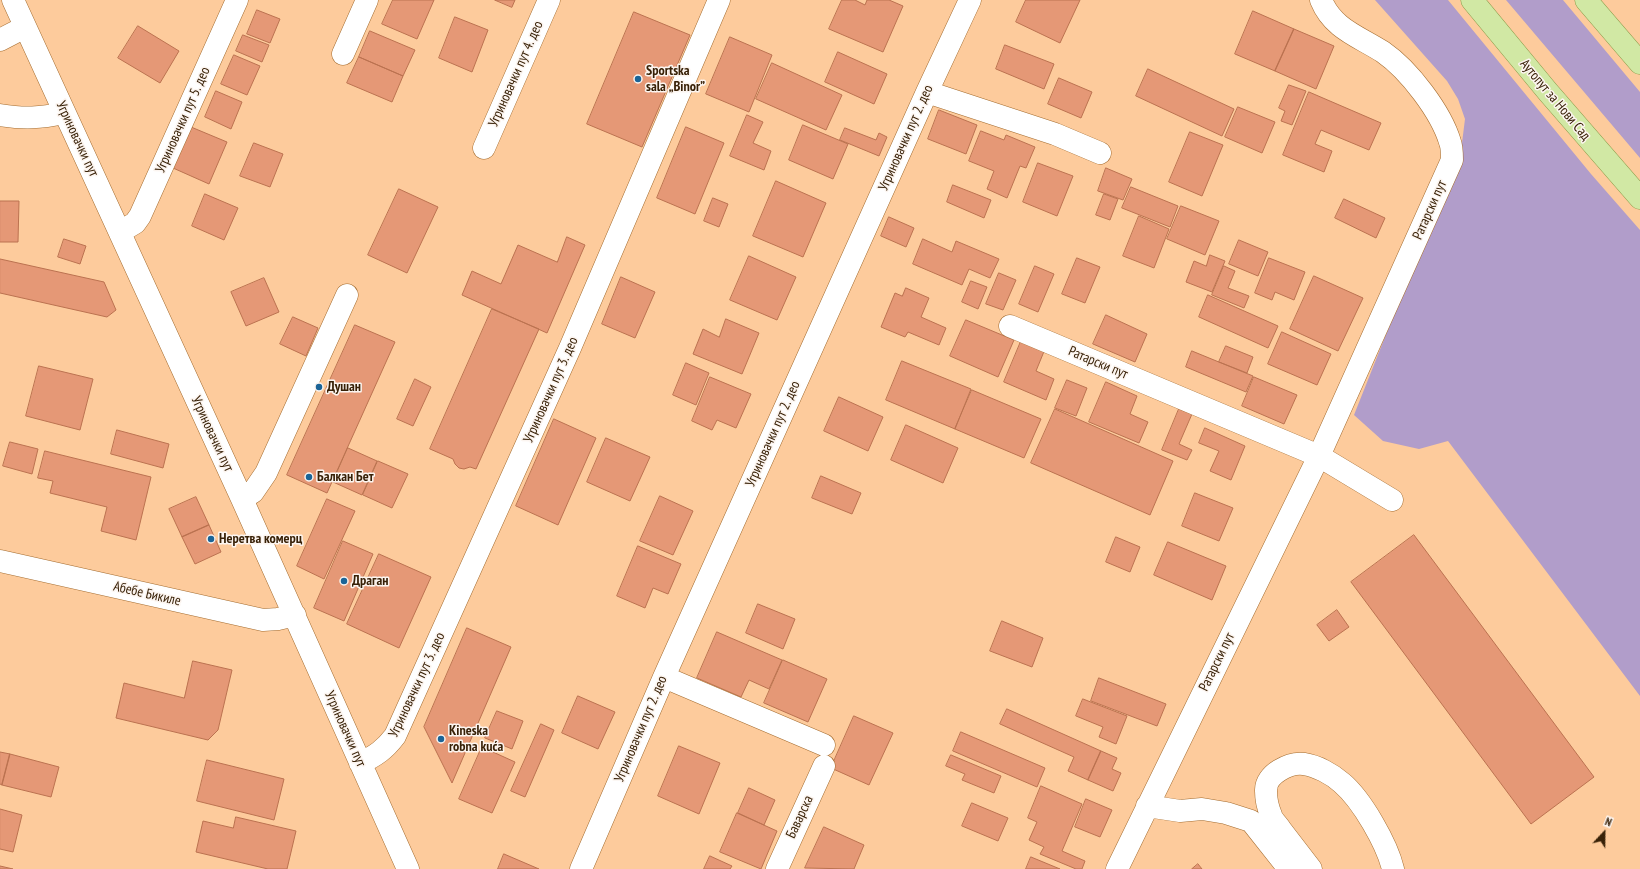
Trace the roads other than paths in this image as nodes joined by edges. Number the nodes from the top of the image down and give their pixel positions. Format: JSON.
{"nodes":[{"id":1,"x":13,"y":0,"type":"edge"},
{"id":2,"x":237,"y":0,"type":"edge"},
{"id":3,"x":367,"y":0,"type":"edge"},
{"id":4,"x":549,"y":0,"type":"edge"},
{"id":5,"x":719,"y":0,"type":"edge"},
{"id":6,"x":970,"y":0,"type":"edge"},
{"id":7,"x":1321,"y":0,"type":"edge"},
{"id":8,"x":1472,"y":0,"type":"edge"},
{"id":9,"x":1586,"y":0,"type":"edge"},
{"id":10,"x":24,"y":27,"type":"junction"},
{"id":11,"x":0,"y":40,"type":"edge"},
{"id":12,"x":343,"y":54,"type":"dead end"},
{"id":13,"x":1640,"y":63,"type":"edge"},
{"id":14,"x":927,"y":92,"type":"junction"},
{"id":15,"x":64,"y":113,"type":"junction"},
{"id":16,"x":0,"y":115,"type":"edge"},
{"id":17,"x":484,"y":148,"type":"dead end"},
{"id":18,"x":1100,"y":153,"type":"dead end"},
{"id":19,"x":1640,"y":198,"type":"edge"},
{"id":20,"x":120,"y":232,"type":"junction"},
{"id":21,"x":347,"y":295,"type":"dead end"},
{"id":22,"x":1010,"y":326,"type":"dead end"},
{"id":23,"x":1319,"y":456,"type":"junction"},
{"id":24,"x":242,"y":499,"type":"junction"},
{"id":25,"x":1392,"y":500,"type":"dead end"},
{"id":26,"x":0,"y":561,"type":"edge"},
{"id":27,"x":295,"y":615,"type":"junction"},
{"id":28,"x":664,"y":677,"type":"junction"},
{"id":29,"x":360,"y":763,"type":"junction"},
{"id":30,"x":1147,"y":806,"type":"junction"},
{"id":31,"x":408,"y":869,"type":"edge"},
{"id":32,"x":581,"y":869,"type":"edge"},
{"id":33,"x":777,"y":869,"type":"edge"},
{"id":34,"x":1118,"y":869,"type":"edge"},
{"id":35,"x":1289,"y":869,"type":"edge"},
{"id":36,"x":1311,"y":869,"type":"edge"},
{"id":37,"x":1393,"y":869,"type":"edge"}],
"edges":[{"from":1,"to":10,"type":"street","name":"Угриновачки пут"},
{"from":2,"to":20,"type":"street","name":"Угриновачки пут 5. део"},
{"from":3,"to":12,"type":"street"},
{"from":4,"to":17,"type":"street","name":"Угриновачки пут 4. део"},
{"from":5,"to":29,"type":"street","name":"Угриновачки пут 3. део"},
{"from":6,"to":14,"type":"street","name":"Угриновачки пут 2. део"},
{"from":7,"to":23,"type":"street","name":"Ратарски пут"},
{"from":8,"to":19,"type":"main road","name":"Аутопут за Нови Сад"},
{"from":9,"to":13,"type":"main road"},
{"from":10,"to":11,"type":"street"},
{"from":10,"to":15,"type":"street","name":"Угриновачки пут"},
{"from":14,"to":18,"type":"street"},
{"from":14,"to":28,"type":"street","name":"Угриновачки пут 2. део"},
{"from":15,"to":16,"type":"street"},
{"from":15,"to":20,"type":"street","name":"Угриновачки пут"},
{"from":20,"to":24,"type":"street","name":"Угриновачки пут"},
{"from":21,"to":24,"type":"street"},
{"from":22,"to":23,"type":"street","name":"Ратарски пут"},
{"from":23,"to":25,"type":"street"},
{"from":23,"to":30,"type":"street","name":"Ратарски пут"},
{"from":24,"to":27,"type":"street","name":"Угриновачки пут"},
{"from":26,"to":27,"type":"street","name":"Абебе Бикиле"},
{"from":27,"to":29,"type":"street","name":"Угриновачки пут"},
{"from":28,"to":32,"type":"street","name":"Угриновачки пут 2. део"},
{"from":28,"to":33,"type":"street","name":"Баварска"},
{"from":29,"to":31,"type":"street","name":"Угриновачки пут"},
{"from":30,"to":34,"type":"street","name":"Ратарски пут"},
{"from":30,"to":35,"type":"street"},
{"from":36,"to":37,"type":"street"}]}
